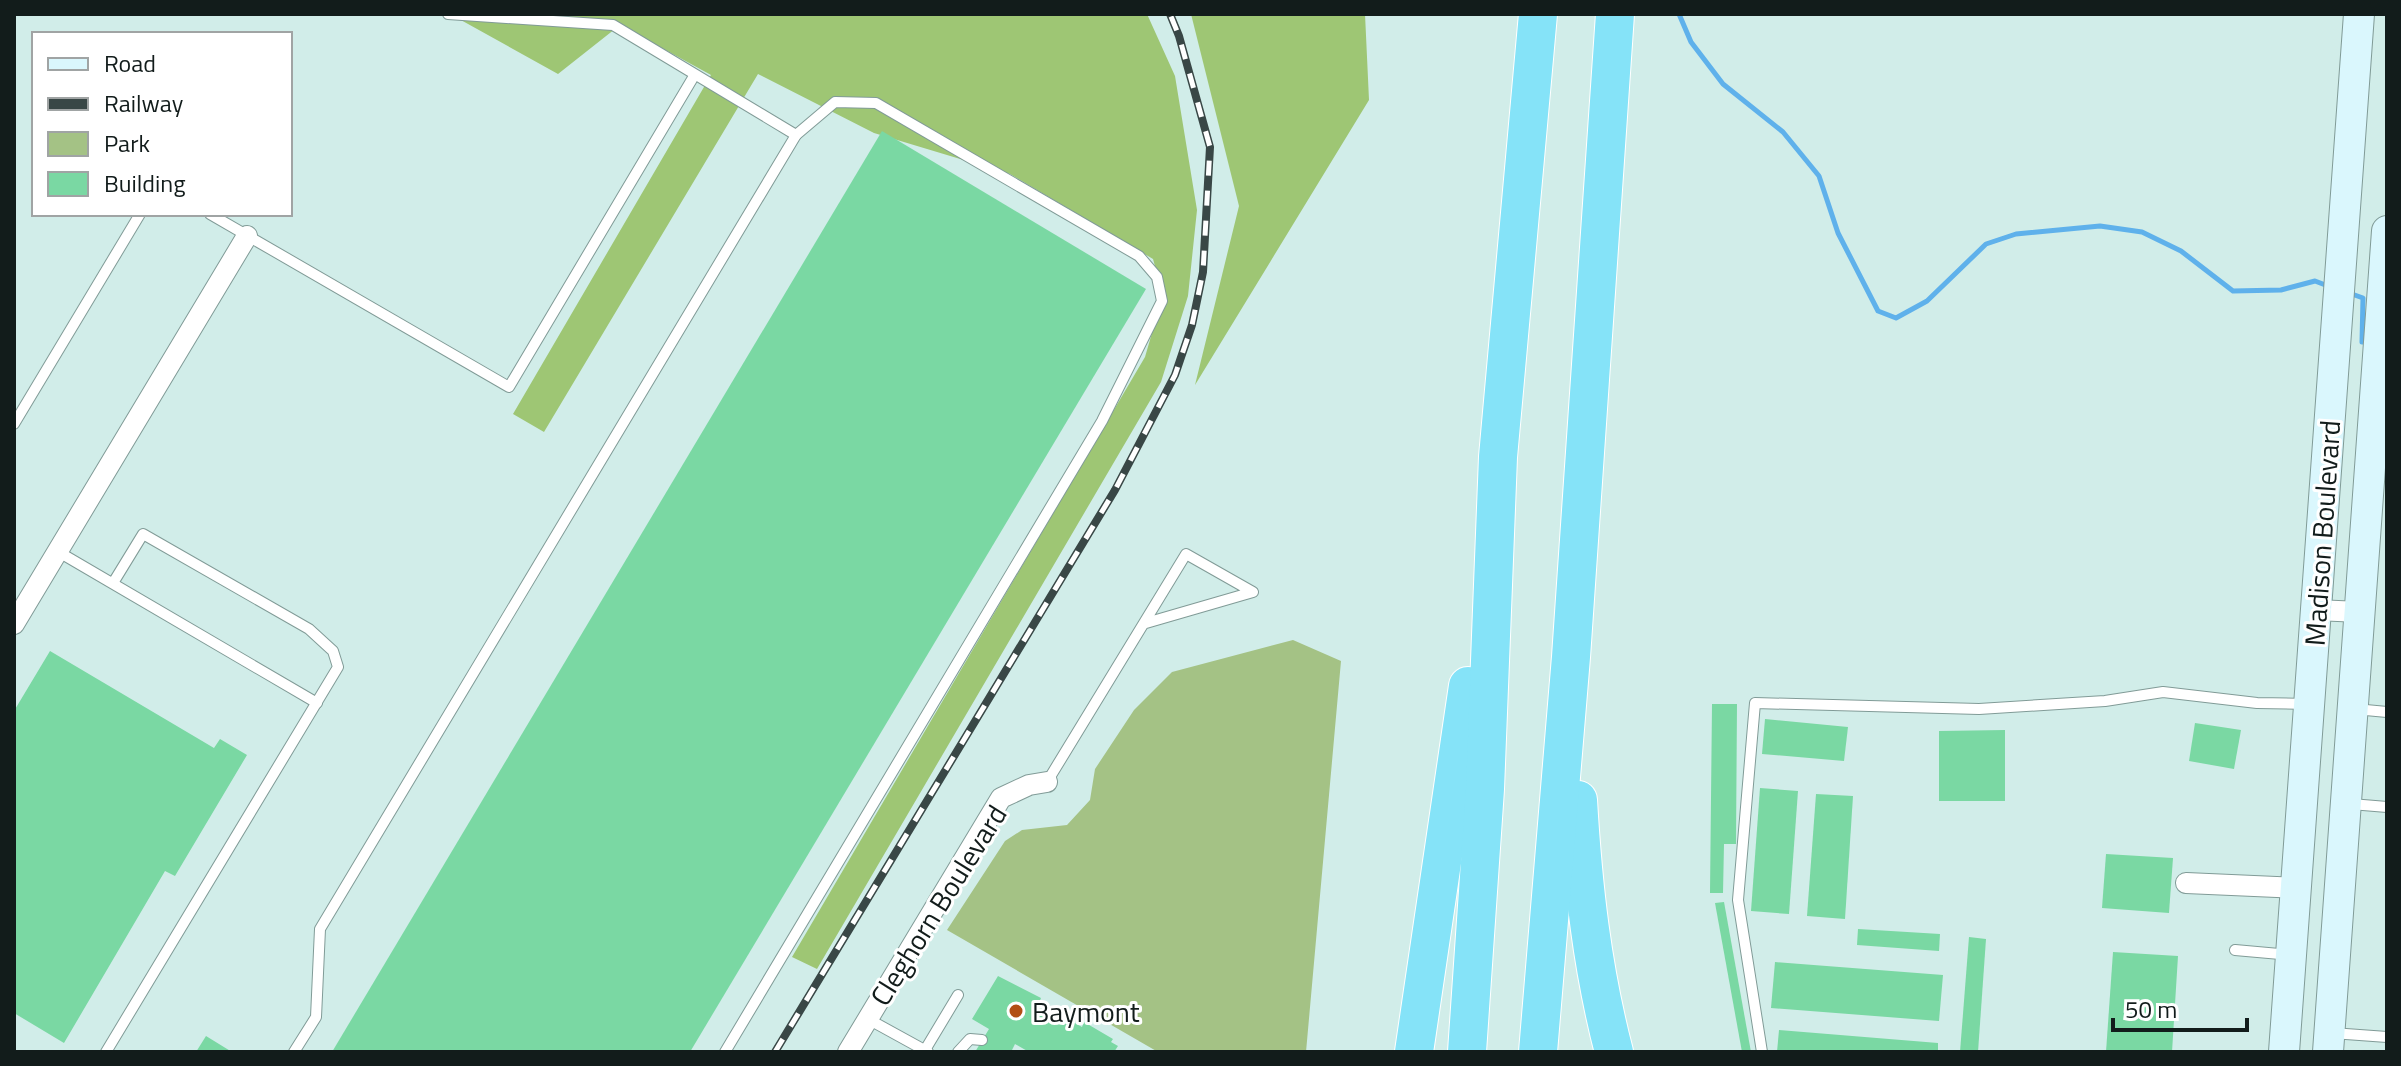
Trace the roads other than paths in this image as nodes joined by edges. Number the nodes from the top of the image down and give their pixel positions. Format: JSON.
{"nodes":[{"id":1,"x":448,"y":14,"type":"edge"},
{"id":2,"x":1538,"y":14,"type":"edge"},
{"id":3,"x":1615,"y":14,"type":"edge"},
{"id":4,"x":2359,"y":14,"type":"edge"},
{"id":5,"x":694,"y":76,"type":"junction"},
{"id":6,"x":796,"y":135,"type":"junction"},
{"id":7,"x":139,"y":216,"type":"edge"},
{"id":8,"x":213,"y":216,"type":"edge"},
{"id":9,"x":2387,"y":231,"type":"edge"},
{"id":10,"x":247,"y":236,"type":"junction"},
{"id":11,"x":14,"y":424,"type":"edge"},
{"id":12,"x":1498,"y":457,"type":"junction"},
{"id":13,"x":57,"y":551,"type":"junction"},
{"id":14,"x":113,"y":583,"type":"junction"},
{"id":15,"x":2316,"y":610,"type":"junction"},
{"id":16,"x":2373,"y":613,"type":"edge"},
{"id":17,"x":1146,"y":623,"type":"junction"},
{"id":18,"x":14,"y":624,"type":"edge"},
{"id":19,"x":1571,"y":657,"type":"junction"},
{"id":20,"x":317,"y":703,"type":"junction"},
{"id":21,"x":2309,"y":704,"type":"junction"},
{"id":22,"x":2353,"y":709,"type":"junction"},
{"id":23,"x":2387,"y":712,"type":"edge"},
{"id":24,"x":1047,"y":782,"type":"joint"},
{"id":25,"x":2303,"y":802,"type":"junction"},
{"id":26,"x":2345,"y":804,"type":"junction"},
{"id":27,"x":2387,"y":807,"type":"edge"},
{"id":28,"x":2186,"y":883,"type":"dead end"},
{"id":29,"x":2297,"y":888,"type":"junction"},
{"id":30,"x":2235,"y":950,"type":"dead end"},
{"id":31,"x":2292,"y":955,"type":"junction"},
{"id":32,"x":958,"y":995,"type":"dead end"},
{"id":33,"x":868,"y":1019,"type":"junction"},
{"id":34,"x":2387,"y":1037,"type":"edge"},
{"id":35,"x":982,"y":1040,"type":"dead end"},
{"id":36,"x":2329,"y":1042,"type":"edge"},
{"id":37,"x":926,"y":1051,"type":"edge"},
{"id":38,"x":106,"y":1052,"type":"edge"},
{"id":39,"x":294,"y":1052,"type":"edge"},
{"id":40,"x":725,"y":1052,"type":"edge"},
{"id":41,"x":848,"y":1052,"type":"edge"},
{"id":42,"x":958,"y":1052,"type":"edge"},
{"id":43,"x":1414,"y":1052,"type":"edge"},
{"id":44,"x":1467,"y":1052,"type":"edge"},
{"id":45,"x":1538,"y":1052,"type":"edge"},
{"id":46,"x":1614,"y":1052,"type":"edge"},
{"id":47,"x":1762,"y":1052,"type":"edge"},
{"id":48,"x":2284,"y":1052,"type":"edge"}],
"edges":[{"from":1,"to":5,"type":"lane"},
{"from":2,"to":12,"type":"highway"},
{"from":3,"to":19,"type":"highway"},
{"from":4,"to":15,"type":"main road","name":"Madison Boulevard"},
{"from":5,"to":6,"type":"lane"},
{"from":5,"to":10,"type":"lane"},
{"from":6,"to":39,"type":"lane"},
{"from":6,"to":40,"type":"lane"},
{"from":7,"to":11,"type":"lane"},
{"from":8,"to":10,"type":"lane"},
{"from":9,"to":16,"type":"main road","name":"Madison Boulevard"},
{"from":10,"to":13,"type":"street"},
{"from":12,"to":43,"type":"highway"},
{"from":12,"to":44,"type":"highway"},
{"from":13,"to":14,"type":"lane"},
{"from":13,"to":18,"type":"street"},
{"from":14,"to":20,"type":"lane"},
{"from":14,"to":20,"type":"lane"},
{"from":15,"to":16,"type":"street"},
{"from":15,"to":21,"type":"main road","name":"Madison Boulevard"},
{"from":16,"to":22,"type":"main road","name":"Madison Boulevard"},
{"from":17,"to":17,"type":"lane"},
{"from":17,"to":24,"type":"lane"},
{"from":19,"to":45,"type":"highway"},
{"from":19,"to":46,"type":"highway"},
{"from":20,"to":38,"type":"lane"},
{"from":21,"to":25,"type":"main road","name":"Madison Boulevard"},
{"from":21,"to":47,"type":"lane"},
{"from":22,"to":23,"type":"lane"},
{"from":22,"to":26,"type":"main road","name":"Madison Boulevard"},
{"from":24,"to":33,"type":"street","name":"Cleghorn Boulevard"},
{"from":25,"to":26,"type":"main road"},
{"from":25,"to":29,"type":"main road","name":"Madison Boulevard"},
{"from":26,"to":27,"type":"lane"},
{"from":26,"to":36,"type":"main road","name":"Madison Boulevard"},
{"from":28,"to":29,"type":"street"},
{"from":29,"to":31,"type":"main road","name":"Madison Boulevard"},
{"from":30,"to":31,"type":"lane"},
{"from":31,"to":48,"type":"main road","name":"Madison Boulevard"},
{"from":32,"to":37,"type":"lane"},
{"from":33,"to":37,"type":"lane"},
{"from":33,"to":41,"type":"street","name":"Cleghorn Boulevard"},
{"from":34,"to":36,"type":"lane"},
{"from":35,"to":42,"type":"lane"}]}
